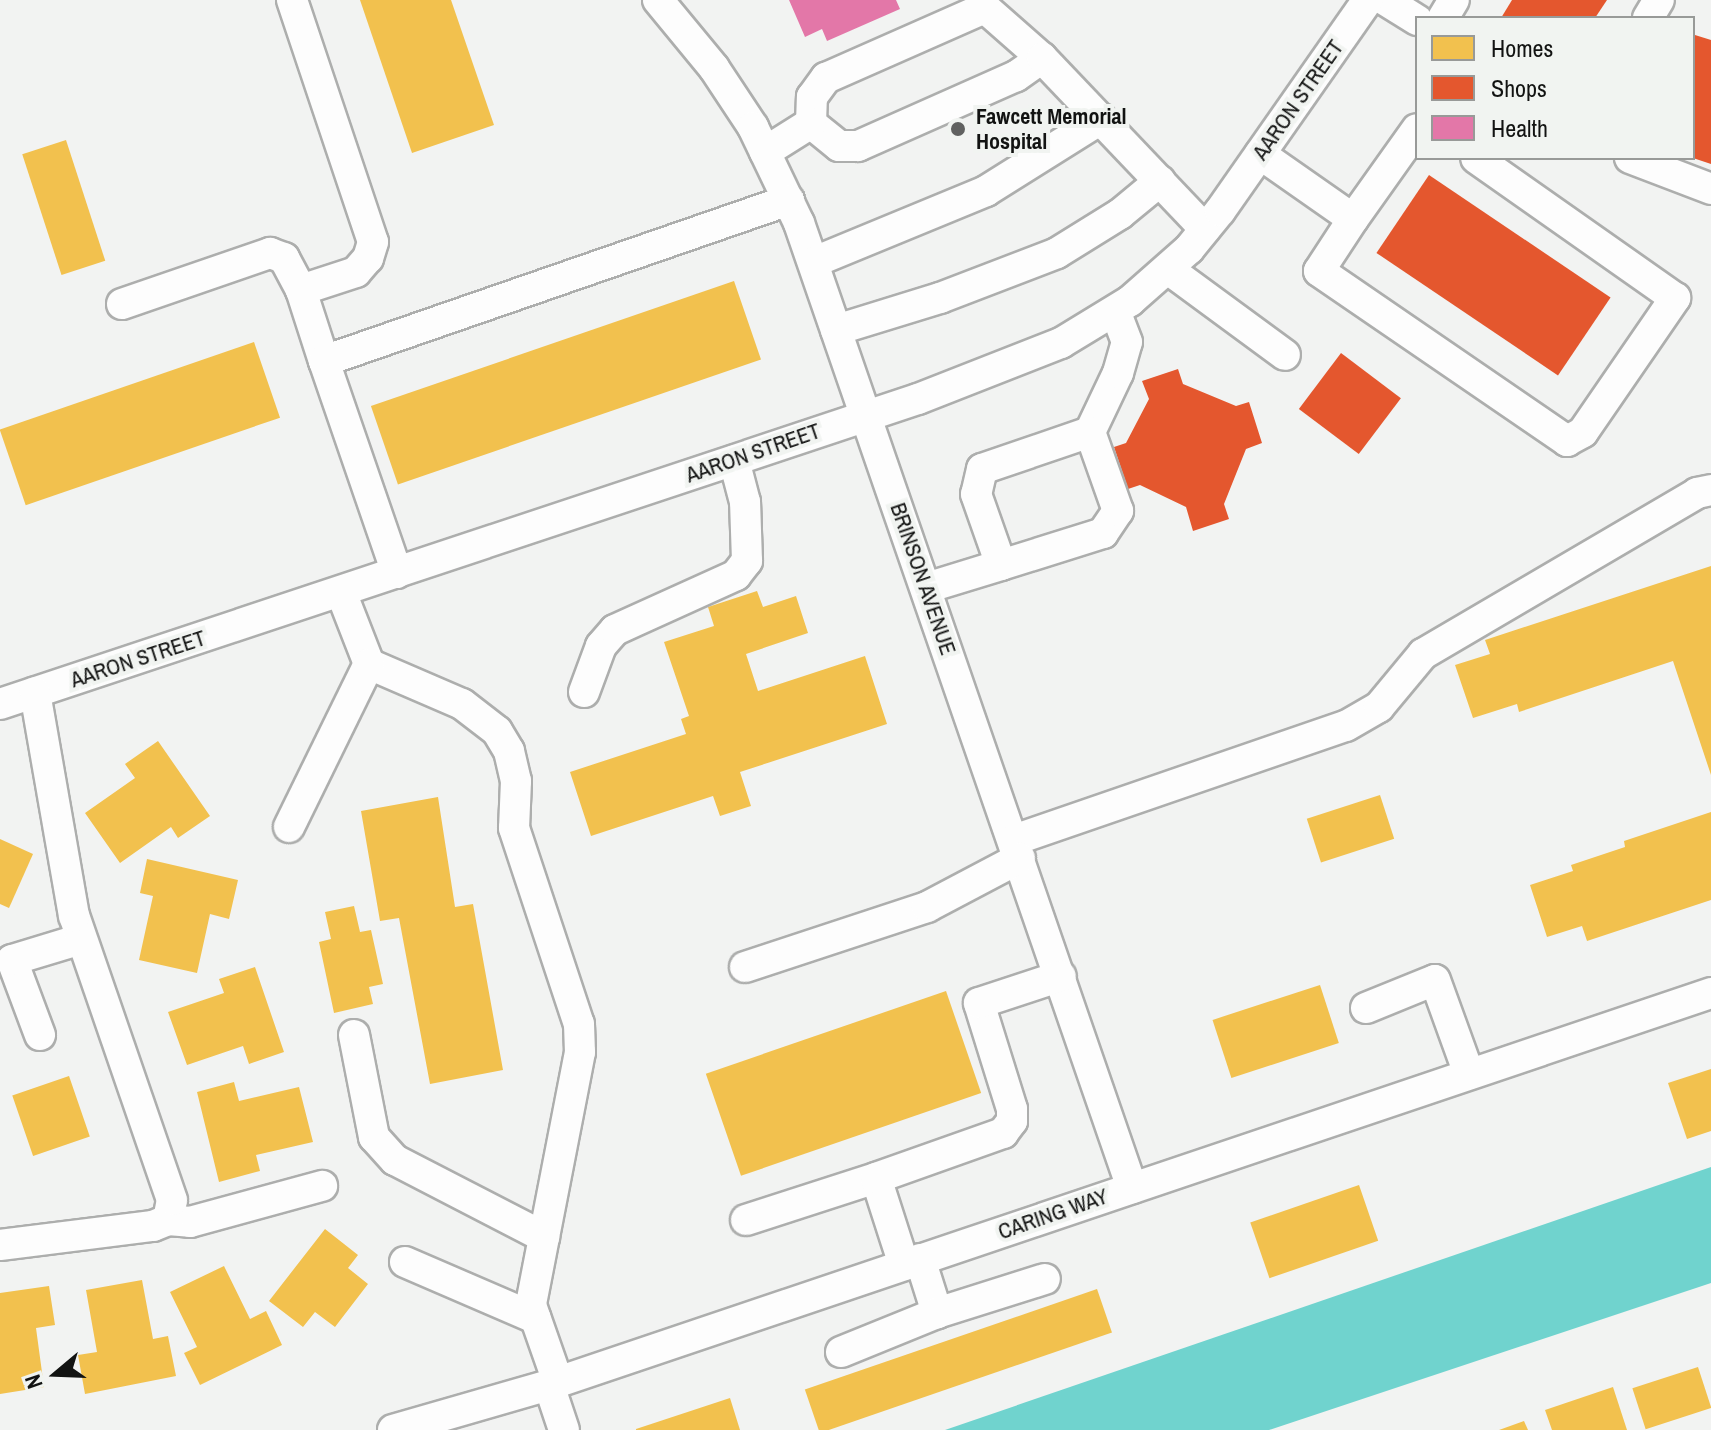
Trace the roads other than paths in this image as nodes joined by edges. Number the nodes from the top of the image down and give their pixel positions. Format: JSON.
{"nodes":[{"id":1,"x":292,"y":0,"type":"edge"},
{"id":2,"x":658,"y":0,"type":"edge"},
{"id":3,"x":1368,"y":0,"type":"edge"},
{"id":4,"x":1385,"y":0,"type":"edge"},
{"id":5,"x":1415,"y":19,"type":"edge"},
{"id":6,"x":1042,"y":58,"type":"junction"},
{"id":7,"x":1101,"y":119,"type":"junction"},
{"id":8,"x":811,"y":123,"type":"junction"},
{"id":9,"x":1415,"y":132,"type":"edge"},
{"id":10,"x":765,"y":152,"type":"junction"},
{"id":11,"x":1260,"y":154,"type":"junction"},
{"id":12,"x":1479,"y":160,"type":"edge"},
{"id":13,"x":1635,"y":160,"type":"edge"},
{"id":14,"x":1160,"y":181,"type":"junction"},
{"id":15,"x":1711,"y":189,"type":"edge"},
{"id":16,"x":789,"y":200,"type":"junction"},
{"id":17,"x":1353,"y":219,"type":"junction"},
{"id":18,"x":1205,"y":229,"type":"junction"},
{"id":19,"x":814,"y":262,"type":"junction"},
{"id":20,"x":1168,"y":269,"type":"junction"},
{"id":21,"x":301,"y":290,"type":"junction"},
{"id":22,"x":122,"y":304,"type":"dead end"},
{"id":23,"x":1115,"y":311,"type":"junction"},
{"id":24,"x":836,"y":330,"type":"junction"},
{"id":25,"x":1285,"y":355,"type":"dead end"},
{"id":26,"x":324,"y":361,"type":"junction"},
{"id":27,"x":866,"y":415,"type":"junction"},
{"id":28,"x":1090,"y":432,"type":"junction"},
{"id":29,"x":734,"y":460,"type":"junction"},
{"id":30,"x":1711,"y":490,"type":"edge"},
{"id":31,"x":1001,"y":565,"type":"junction"},
{"id":32,"x":397,"y":573,"type":"junction"},
{"id":33,"x":926,"y":588,"type":"junction"},
{"id":34,"x":341,"y":592,"type":"junction"},
{"id":35,"x":369,"y":664,"type":"junction"},
{"id":36,"x":35,"y":692,"type":"junction"},
{"id":37,"x":584,"y":692,"type":"dead end"},
{"id":38,"x":0,"y":704,"type":"edge"},
{"id":39,"x":289,"y":827,"type":"dead end"},
{"id":40,"x":1017,"y":849,"type":"junction"},
{"id":41,"x":81,"y":939,"type":"junction"},
{"id":42,"x":745,"y":967,"type":"dead end"},
{"id":43,"x":1061,"y":976,"type":"junction"},
{"id":44,"x":1711,"y":993,"type":"edge"},
{"id":45,"x":1366,"y":1008,"type":"dead end"},
{"id":46,"x":40,"y":1035,"type":"dead end"},
{"id":47,"x":354,"y":1035,"type":"dead end"},
{"id":48,"x":1469,"y":1074,"type":"junction"},
{"id":49,"x":876,"y":1178,"type":"junction"},
{"id":50,"x":322,"y":1186,"type":"dead end"},
{"id":51,"x":1132,"y":1188,"type":"junction"},
{"id":52,"x":168,"y":1220,"type":"junction"},
{"id":53,"x":746,"y":1220,"type":"dead end"},
{"id":54,"x":544,"y":1237,"type":"junction"},
{"id":55,"x":0,"y":1245,"type":"edge"},
{"id":56,"x":405,"y":1262,"type":"dead end"},
{"id":57,"x":912,"y":1262,"type":"junction"},
{"id":58,"x":1045,"y":1279,"type":"dead end"},
{"id":59,"x":937,"y":1313,"type":"junction"},
{"id":60,"x":535,"y":1318,"type":"junction"},
{"id":61,"x":841,"y":1352,"type":"dead end"},
{"id":62,"x":553,"y":1383,"type":"junction"},
{"id":63,"x":393,"y":1430,"type":"edge"},
{"id":64,"x":564,"y":1430,"type":"edge"}],
"edges":[{"from":1,"to":21,"type":"street"},
{"from":2,"to":10,"type":"street","name":"BRINSON AVENUE"},
{"from":3,"to":11,"type":"street","name":"AARON STREET"},
{"from":4,"to":5,"type":"street"},
{"from":6,"to":7,"type":"street"},
{"from":6,"to":8,"type":"street"},
{"from":6,"to":8,"type":"street"},
{"from":7,"to":14,"type":"street"},
{"from":7,"to":19,"type":"street"},
{"from":8,"to":10,"type":"street"},
{"from":9,"to":17,"type":"street"},
{"from":10,"to":16,"type":"street","name":"BRINSON AVENUE"},
{"from":11,"to":17,"type":"street"},
{"from":11,"to":18,"type":"street","name":"AARON STREET"},
{"from":12,"to":17,"type":"street"},
{"from":13,"to":15,"type":"street"},
{"from":14,"to":18,"type":"street"},
{"from":14,"to":24,"type":"street"},
{"from":16,"to":19,"type":"street","name":"BRINSON AVENUE"},
{"from":16,"to":26,"type":"street"},
{"from":18,"to":20,"type":"street","name":"AARON STREET"},
{"from":19,"to":24,"type":"street","name":"BRINSON AVENUE"},
{"from":20,"to":23,"type":"street","name":"AARON STREET"},
{"from":20,"to":25,"type":"street"},
{"from":21,"to":22,"type":"street"},
{"from":21,"to":26,"type":"street"},
{"from":23,"to":27,"type":"street","name":"AARON STREET"},
{"from":23,"to":28,"type":"street"},
{"from":24,"to":27,"type":"street","name":"BRINSON AVENUE"},
{"from":26,"to":32,"type":"street"},
{"from":27,"to":29,"type":"street","name":"AARON STREET"},
{"from":27,"to":33,"type":"street","name":"BRINSON AVENUE"},
{"from":28,"to":31,"type":"street"},
{"from":28,"to":31,"type":"street"},
{"from":29,"to":32,"type":"street","name":"AARON STREET"},
{"from":29,"to":37,"type":"street"},
{"from":30,"to":40,"type":"street"},
{"from":31,"to":33,"type":"street"},
{"from":32,"to":34,"type":"street","name":"AARON STREET"},
{"from":33,"to":40,"type":"street","name":"BRINSON AVENUE"},
{"from":34,"to":35,"type":"street"},
{"from":34,"to":36,"type":"street","name":"AARON STREET"},
{"from":35,"to":39,"type":"street"},
{"from":35,"to":54,"type":"street"},
{"from":36,"to":38,"type":"street","name":"AARON STREET"},
{"from":36,"to":41,"type":"street"},
{"from":40,"to":42,"type":"street"},
{"from":40,"to":43,"type":"street","name":"BRINSON AVENUE"},
{"from":41,"to":46,"type":"street"},
{"from":41,"to":52,"type":"street"},
{"from":43,"to":49,"type":"street"},
{"from":43,"to":51,"type":"street","name":"BRINSON AVENUE"},
{"from":44,"to":48,"type":"street","name":"CARING WAY"},
{"from":45,"to":48,"type":"street"},
{"from":47,"to":54,"type":"street"},
{"from":48,"to":51,"type":"street","name":"CARING WAY"},
{"from":49,"to":53,"type":"street"},
{"from":49,"to":57,"type":"street"},
{"from":50,"to":52,"type":"street"},
{"from":51,"to":57,"type":"street","name":"CARING WAY"},
{"from":52,"to":55,"type":"street"},
{"from":54,"to":60,"type":"street"},
{"from":56,"to":60,"type":"street"},
{"from":57,"to":59,"type":"street"},
{"from":57,"to":62,"type":"street","name":"CARING WAY"},
{"from":58,"to":59,"type":"street"},
{"from":59,"to":61,"type":"street"},
{"from":60,"to":62,"type":"street"},
{"from":62,"to":63,"type":"street","name":"CARING WAY"},
{"from":62,"to":64,"type":"street"}]}
